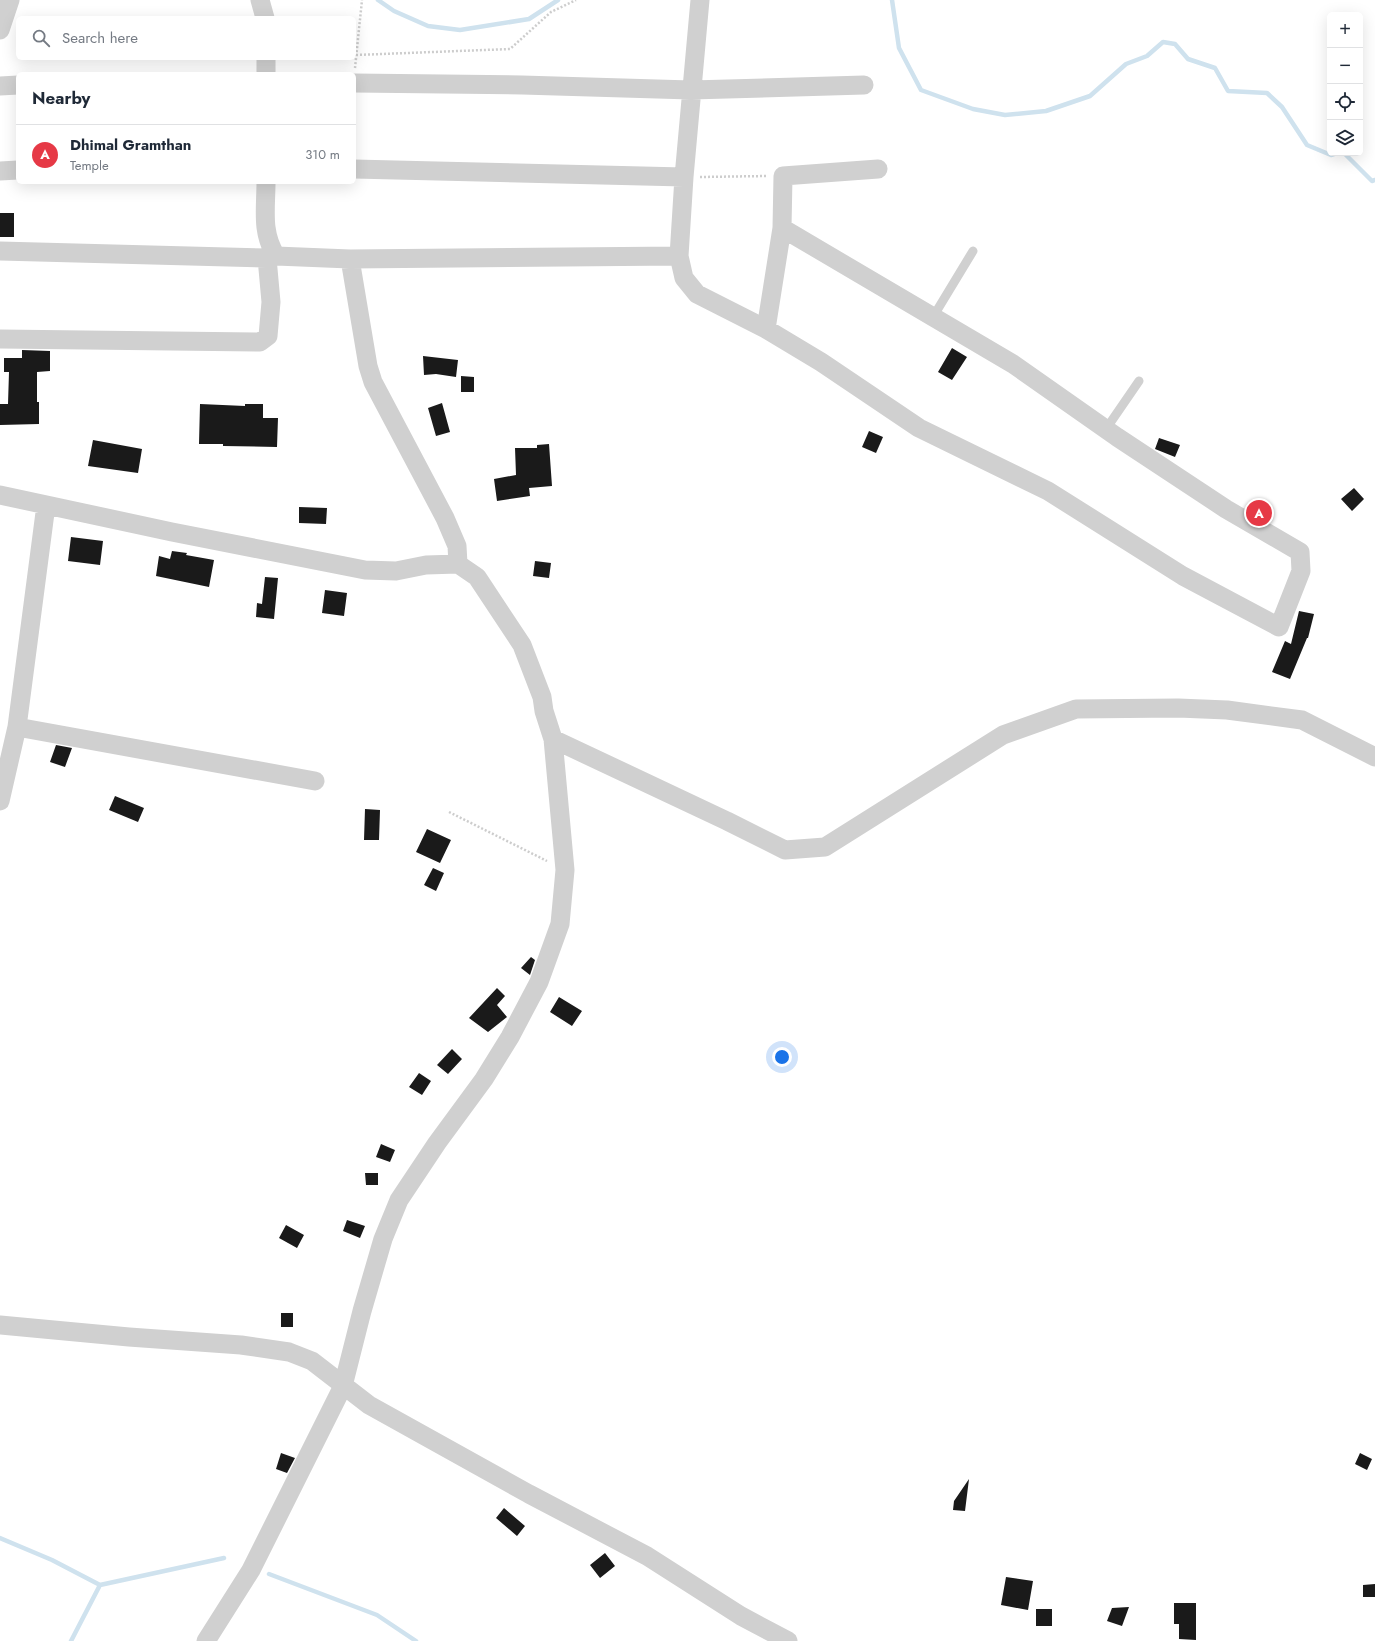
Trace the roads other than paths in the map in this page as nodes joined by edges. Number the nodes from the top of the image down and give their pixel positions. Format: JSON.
{"nodes":[{"id":1,"x":10,"y":0,"type":"edge"},
{"id":2,"x":260,"y":0,"type":"edge"},
{"id":3,"x":700,"y":0,"type":"edge"},
{"id":4,"x":264,"y":16,"type":"edge"},
{"id":5,"x":0,"y":30,"type":"edge"},
{"id":6,"x":266,"y":60,"type":"edge"},
{"id":7,"x":266,"y":72,"type":"edge"},
{"id":8,"x":356,"y":83,"type":"edge"},
{"id":9,"x":16,"y":85,"type":"edge"},
{"id":10,"x":864,"y":85,"type":"dead end"},
{"id":11,"x":0,"y":86,"type":"edge"},
{"id":12,"x":691,"y":90,"type":"junction"},
{"id":13,"x":356,"y":169,"type":"edge"},
{"id":14,"x":878,"y":169,"type":"dead end"},
{"id":15,"x":16,"y":170,"type":"edge"},
{"id":16,"x":0,"y":171,"type":"edge"},
{"id":17,"x":684,"y":177,"type":"junction"},
{"id":18,"x":266,"y":184,"type":"edge"},
{"id":19,"x":782,"y":228,"type":"junction"},
{"id":20,"x":0,"y":251,"type":"edge"},
{"id":21,"x":973,"y":251,"type":"dead end"},
{"id":22,"x":679,"y":256,"type":"junction"},
{"id":23,"x":271,"y":257,"type":"junction"},
{"id":24,"x":350,"y":259,"type":"junction"},
{"id":25,"x":933,"y":317,"type":"junction"},
{"id":26,"x":766,"y":330,"type":"junction"},
{"id":27,"x":0,"y":339,"type":"edge"},
{"id":28,"x":1139,"y":381,"type":"dead end"},
{"id":29,"x":1106,"y":429,"type":"junction"},
{"id":30,"x":0,"y":495,"type":"edge"},
{"id":31,"x":46,"y":505,"type":"junction"},
{"id":32,"x":458,"y":564,"type":"junction"},
{"id":33,"x":17,"y":727,"type":"junction"},
{"id":34,"x":553,"y":739,"type":"junction"},
{"id":35,"x":1375,"y":757,"type":"edge"},
{"id":36,"x":315,"y":781,"type":"dead end"},
{"id":37,"x":0,"y":801,"type":"edge"},
{"id":38,"x":0,"y":1325,"type":"edge"},
{"id":39,"x":343,"y":1386,"type":"junction"},
{"id":40,"x":206,"y":1641,"type":"edge"},
{"id":41,"x":788,"y":1641,"type":"edge"}],
"edges":[{"from":1,"to":5,"type":"street"},
{"from":2,"to":4,"type":"street"},
{"from":3,"to":12,"type":"street"},
{"from":6,"to":7,"type":"street"},
{"from":8,"to":12,"type":"street"},
{"from":9,"to":11,"type":"street"},
{"from":10,"to":12,"type":"street"},
{"from":12,"to":17,"type":"street"},
{"from":13,"to":17,"type":"street"},
{"from":14,"to":19,"type":"street"},
{"from":15,"to":16,"type":"street"},
{"from":17,"to":22,"type":"street"},
{"from":18,"to":23,"type":"street"},
{"from":19,"to":25,"type":"street"},
{"from":19,"to":26,"type":"street"},
{"from":20,"to":23,"type":"street"},
{"from":21,"to":25,"type":"lane"},
{"from":22,"to":24,"type":"street"},
{"from":22,"to":26,"type":"street"},
{"from":23,"to":24,"type":"street"},
{"from":23,"to":27,"type":"street"},
{"from":24,"to":32,"type":"street"},
{"from":25,"to":29,"type":"street"},
{"from":26,"to":29,"type":"street"},
{"from":28,"to":29,"type":"lane"},
{"from":30,"to":31,"type":"street"},
{"from":31,"to":32,"type":"street"},
{"from":31,"to":33,"type":"street"},
{"from":32,"to":34,"type":"street"},
{"from":33,"to":36,"type":"street"},
{"from":33,"to":37,"type":"street"},
{"from":34,"to":35,"type":"street"},
{"from":34,"to":39,"type":"street"},
{"from":38,"to":39,"type":"street"},
{"from":39,"to":40,"type":"street"},
{"from":39,"to":41,"type":"street"}]}
